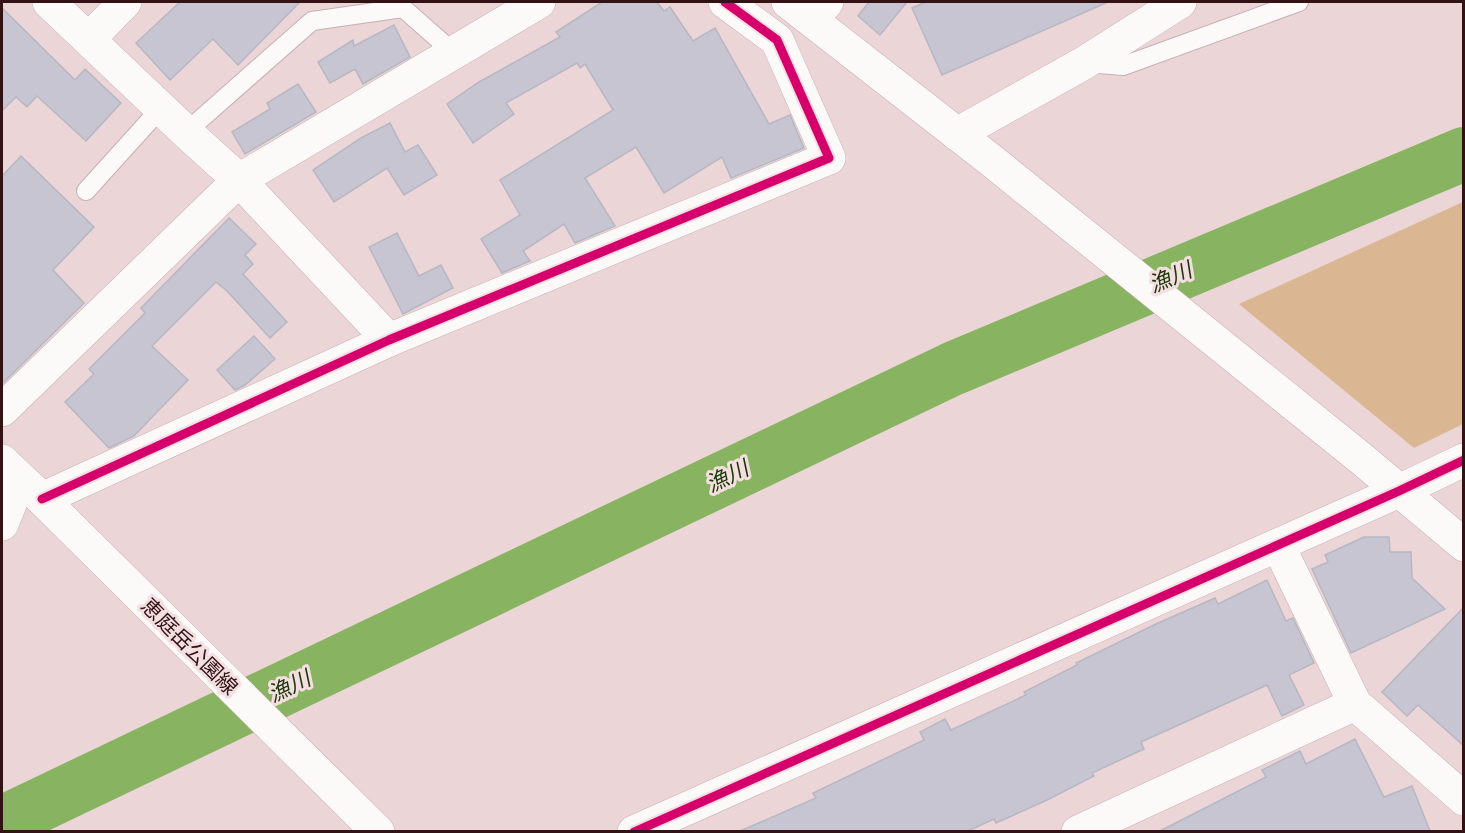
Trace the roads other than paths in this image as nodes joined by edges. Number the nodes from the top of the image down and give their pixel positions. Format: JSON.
{"nodes":[{"id":1,"x":49,"y":2,"type":"edge"},
{"id":2,"x":125,"y":2,"type":"edge"},
{"id":3,"x":539,"y":2,"type":"edge"},
{"id":4,"x":725,"y":2,"type":"edge"},
{"id":5,"x":1180,"y":2,"type":"edge"},
{"id":6,"x":1299,"y":2,"type":"edge"},
{"id":7,"x":809,"y":7,"type":"edge"},
{"id":8,"x":88,"y":39,"type":"junction"},
{"id":9,"x":454,"y":54,"type":"junction"},
{"id":10,"x":1084,"y":63,"type":"junction"},
{"id":11,"x":161,"y":108,"type":"junction"},
{"id":12,"x":186,"y":132,"type":"junction"},
{"id":13,"x":957,"y":134,"type":"junction"},
{"id":14,"x":240,"y":180,"type":"junction"},
{"id":15,"x":86,"y":191,"type":"dead end"},
{"id":16,"x":389,"y":340,"type":"junction"},
{"id":17,"x":2,"y":410,"type":"edge"},
{"id":18,"x":1464,"y":460,"type":"edge"},
{"id":19,"x":21,"y":480,"type":"edge"},
{"id":20,"x":1399,"y":491,"type":"junction"},
{"id":21,"x":2,"y":524,"type":"edge"},
{"id":22,"x":1278,"y":545,"type":"junction"},
{"id":23,"x":1464,"y":545,"type":"edge"},
{"id":24,"x":1354,"y":704,"type":"junction"},
{"id":25,"x":1464,"y":799,"type":"edge"},
{"id":26,"x":378,"y":831,"type":"edge"},
{"id":27,"x":634,"y":831,"type":"edge"},
{"id":28,"x":1078,"y":831,"type":"edge"}],
"edges":[{"from":1,"to":8,"type":"street"},
{"from":2,"to":8,"type":"street"},
{"from":3,"to":9,"type":"street"},
{"from":4,"to":16,"type":"street"},
{"from":5,"to":10,"type":"street"},
{"from":6,"to":10,"type":"lane"},
{"from":7,"to":13,"type":"street"},
{"from":8,"to":11,"type":"street"},
{"from":9,"to":12,"type":"lane"},
{"from":9,"to":14,"type":"street"},
{"from":10,"to":13,"type":"street"},
{"from":11,"to":12,"type":"street"},
{"from":11,"to":15,"type":"lane"},
{"from":12,"to":14,"type":"street"},
{"from":13,"to":20,"type":"street"},
{"from":14,"to":16,"type":"street"},
{"from":14,"to":17,"type":"street"},
{"from":16,"to":19,"type":"street"},
{"from":18,"to":20,"type":"street"},
{"from":19,"to":21,"type":"street"},
{"from":19,"to":26,"type":"street","name":"恵庭岳公園線"},
{"from":20,"to":22,"type":"street"},
{"from":20,"to":23,"type":"street"},
{"from":22,"to":24,"type":"street"},
{"from":22,"to":27,"type":"street"},
{"from":24,"to":25,"type":"street"},
{"from":24,"to":28,"type":"street"}]}
